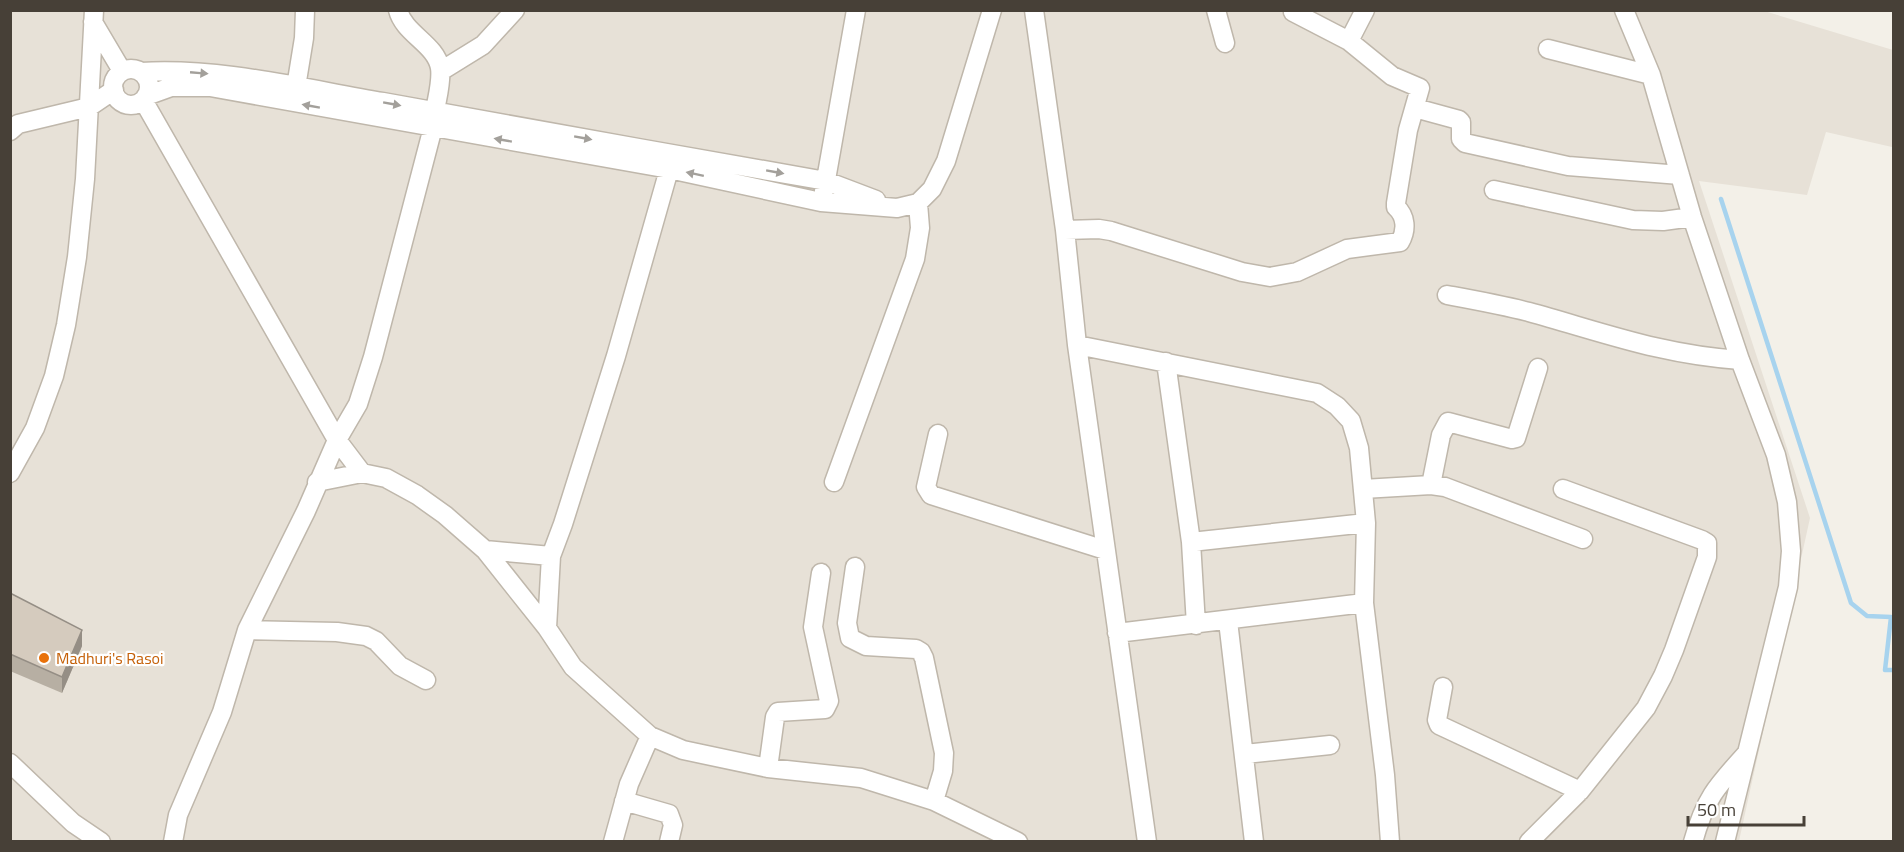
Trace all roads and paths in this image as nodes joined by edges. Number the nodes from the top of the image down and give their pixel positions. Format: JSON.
{"nodes":[{"id":1,"x":305,"y":10,"type":"edge"},
{"id":2,"x":398,"y":10,"type":"edge"},
{"id":3,"x":515,"y":10,"type":"edge"},
{"id":4,"x":856,"y":10,"type":"edge"},
{"id":5,"x":992,"y":10,"type":"edge"},
{"id":6,"x":1034,"y":10,"type":"edge"},
{"id":7,"x":1216,"y":10,"type":"edge"},
{"id":8,"x":1365,"y":10,"type":"edge"},
{"id":9,"x":1624,"y":10,"type":"edge"},
{"id":10,"x":1293,"y":12,"type":"edge"},
{"id":11,"x":94,"y":16,"type":"edge"},
{"id":12,"x":1349,"y":41,"type":"junction"},
{"id":13,"x":1225,"y":43,"type":"dead end"},
{"id":14,"x":1548,"y":49,"type":"dead end"},
{"id":15,"x":122,"y":71,"type":"junction"},
{"id":16,"x":441,"y":71,"type":"junction"},
{"id":17,"x":141,"y":72,"type":"junction"},
{"id":18,"x":1651,"y":75,"type":"junction"},
{"id":19,"x":296,"y":87,"type":"junction"},
{"id":20,"x":114,"y":90,"type":"junction"},
{"id":21,"x":144,"y":98,"type":"junction"},
{"id":22,"x":89,"y":107,"type":"junction"},
{"id":23,"x":1414,"y":108,"type":"junction"},
{"id":24,"x":435,"y":117,"type":"junction"},
{"id":25,"x":10,"y":131,"type":"edge"},
{"id":26,"x":671,"y":162,"type":"junction"},
{"id":27,"x":1680,"y":175,"type":"junction"},
{"id":28,"x":826,"y":181,"type":"junction"},
{"id":29,"x":1494,"y":190,"type":"dead end"},
{"id":30,"x":821,"y":202,"type":"junction"},
{"id":31,"x":918,"y":203,"type":"junction"},
{"id":32,"x":897,"y":208,"type":"junction"},
{"id":33,"x":1692,"y":217,"type":"junction"},
{"id":34,"x":1065,"y":230,"type":"junction"},
{"id":35,"x":1447,"y":295,"type":"dead end"},
{"id":36,"x":1077,"y":345,"type":"junction"},
{"id":37,"x":1740,"y":360,"type":"junction"},
{"id":38,"x":1166,"y":363,"type":"junction"},
{"id":39,"x":1538,"y":368,"type":"dead end"},
{"id":40,"x":939,"y":434,"type":"dead end"},
{"id":41,"x":338,"y":440,"type":"junction"},
{"id":42,"x":362,"y":472,"type":"junction"},
{"id":43,"x":10,"y":473,"type":"edge"},
{"id":44,"x":317,"y":482,"type":"junction"},
{"id":45,"x":834,"y":482,"type":"dead end"},
{"id":46,"x":1431,"y":485,"type":"junction"},
{"id":47,"x":1364,"y":489,"type":"junction"},
{"id":48,"x":1563,"y":489,"type":"dead end"},
{"id":49,"x":1366,"y":523,"type":"junction"},
{"id":50,"x":1583,"y":539,"type":"dead end"},
{"id":51,"x":1191,"y":542,"type":"junction"},
{"id":52,"x":485,"y":550,"type":"junction"},
{"id":53,"x":1105,"y":550,"type":"junction"},
{"id":54,"x":551,"y":556,"type":"junction"},
{"id":55,"x":855,"y":567,"type":"dead end"},
{"id":56,"x":821,"y":573,"type":"dead end"},
{"id":57,"x":1364,"y":603,"type":"junction"},
{"id":58,"x":1228,"y":621,"type":"junction"},
{"id":59,"x":1197,"y":625,"type":"junction"},
{"id":60,"x":547,"y":628,"type":"junction"},
{"id":61,"x":247,"y":630,"type":"junction"},
{"id":62,"x":1117,"y":633,"type":"junction"},
{"id":63,"x":426,"y":680,"type":"dead end"},
{"id":64,"x":1443,"y":687,"type":"dead end"},
{"id":65,"x":650,"y":736,"type":"junction"},
{"id":66,"x":1330,"y":745,"type":"dead end"},
{"id":67,"x":1245,"y":754,"type":"junction"},
{"id":68,"x":1746,"y":754,"type":"junction"},
{"id":69,"x":10,"y":763,"type":"edge"},
{"id":70,"x":768,"y":768,"type":"junction"},
{"id":71,"x":1580,"y":790,"type":"junction"},
{"id":72,"x":624,"y":801,"type":"junction"},
{"id":73,"x":934,"y":801,"type":"junction"},
{"id":74,"x":101,"y":842,"type":"edge"},
{"id":75,"x":172,"y":842,"type":"edge"},
{"id":76,"x":613,"y":842,"type":"edge"},
{"id":77,"x":669,"y":842,"type":"edge"},
{"id":78,"x":1018,"y":842,"type":"edge"},
{"id":79,"x":1147,"y":842,"type":"edge"},
{"id":80,"x":1254,"y":842,"type":"edge"},
{"id":81,"x":1390,"y":842,"type":"edge"},
{"id":82,"x":1529,"y":842,"type":"edge"},
{"id":83,"x":1693,"y":842,"type":"edge"},
{"id":84,"x":1725,"y":842,"type":"edge"}],
"edges":[{"from":1,"to":19,"type":"street"},
{"from":2,"to":16,"type":"street"},
{"from":3,"to":16,"type":"street"},
{"from":4,"to":28,"type":"street"},
{"from":5,"to":31,"type":"street"},
{"from":6,"to":34,"type":"street"},
{"from":7,"to":13,"type":"street"},
{"from":8,"to":12,"type":"street"},
{"from":9,"to":18,"type":"street"},
{"from":10,"to":12,"type":"street"},
{"from":11,"to":15,"type":"street"},
{"from":11,"to":22,"type":"street"},
{"from":12,"to":23,"type":"street"},
{"from":14,"to":18,"type":"street"},
{"from":15,"to":17,"type":"street"},
{"from":15,"to":20,"type":"street"},
{"from":16,"to":24,"type":"street"},
{"from":17,"to":19,"type":"street","one_way":true},
{"from":17,"to":21,"type":"street"},
{"from":18,"to":27,"type":"street"},
{"from":19,"to":24,"type":"street","one_way":true},
{"from":20,"to":21,"type":"street"},
{"from":20,"to":22,"type":"street"},
{"from":24,"to":21,"type":"street","one_way":true},
{"from":21,"to":41,"type":"street"},
{"from":22,"to":25,"type":"street"},
{"from":22,"to":43,"type":"street"},
{"from":23,"to":27,"type":"street"},
{"from":23,"to":34,"type":"street"},
{"from":24,"to":26,"type":"street"},
{"from":24,"to":41,"type":"street"},
{"from":26,"to":28,"type":"street","one_way":true},
{"from":30,"to":26,"type":"street","one_way":true},
{"from":26,"to":54,"type":"street"},
{"from":27,"to":33,"type":"street"},
{"from":28,"to":30,"type":"street"},
{"from":28,"to":32,"type":"street"},
{"from":29,"to":33,"type":"street"},
{"from":30,"to":32,"type":"street"},
{"from":31,"to":32,"type":"street"},
{"from":31,"to":45,"type":"street"},
{"from":33,"to":37,"type":"street"},
{"from":34,"to":36,"type":"street"},
{"from":35,"to":37,"type":"street"},
{"from":36,"to":38,"type":"street"},
{"from":36,"to":53,"type":"street"},
{"from":37,"to":68,"type":"street"},
{"from":38,"to":47,"type":"street"},
{"from":38,"to":51,"type":"street"},
{"from":39,"to":46,"type":"street"},
{"from":40,"to":53,"type":"street"},
{"from":41,"to":42,"type":"street"},
{"from":41,"to":44,"type":"street"},
{"from":42,"to":44,"type":"street"},
{"from":42,"to":52,"type":"street"},
{"from":44,"to":61,"type":"street"},
{"from":46,"to":47,"type":"street"},
{"from":46,"to":50,"type":"street"},
{"from":47,"to":49,"type":"street"},
{"from":48,"to":71,"type":"street"},
{"from":49,"to":51,"type":"street"},
{"from":49,"to":57,"type":"street"},
{"from":51,"to":59,"type":"street"},
{"from":52,"to":54,"type":"street"},
{"from":52,"to":60,"type":"street"},
{"from":53,"to":62,"type":"street"},
{"from":54,"to":60,"type":"street"},
{"from":55,"to":73,"type":"street"},
{"from":56,"to":70,"type":"street"},
{"from":57,"to":58,"type":"street"},
{"from":57,"to":81,"type":"street"},
{"from":58,"to":59,"type":"street"},
{"from":58,"to":67,"type":"street"},
{"from":59,"to":62,"type":"street"},
{"from":60,"to":65,"type":"street"},
{"from":61,"to":63,"type":"street"},
{"from":61,"to":75,"type":"street"},
{"from":62,"to":79,"type":"street"},
{"from":64,"to":71,"type":"street"},
{"from":65,"to":70,"type":"street"},
{"from":65,"to":72,"type":"street"},
{"from":66,"to":67,"type":"street"},
{"from":67,"to":80,"type":"street"},
{"from":68,"to":83,"type":"street"},
{"from":68,"to":84,"type":"street"},
{"from":69,"to":74,"type":"street"},
{"from":70,"to":73,"type":"street"},
{"from":71,"to":82,"type":"street"},
{"from":72,"to":76,"type":"street"},
{"from":72,"to":77,"type":"street"},
{"from":73,"to":78,"type":"street"}]}
